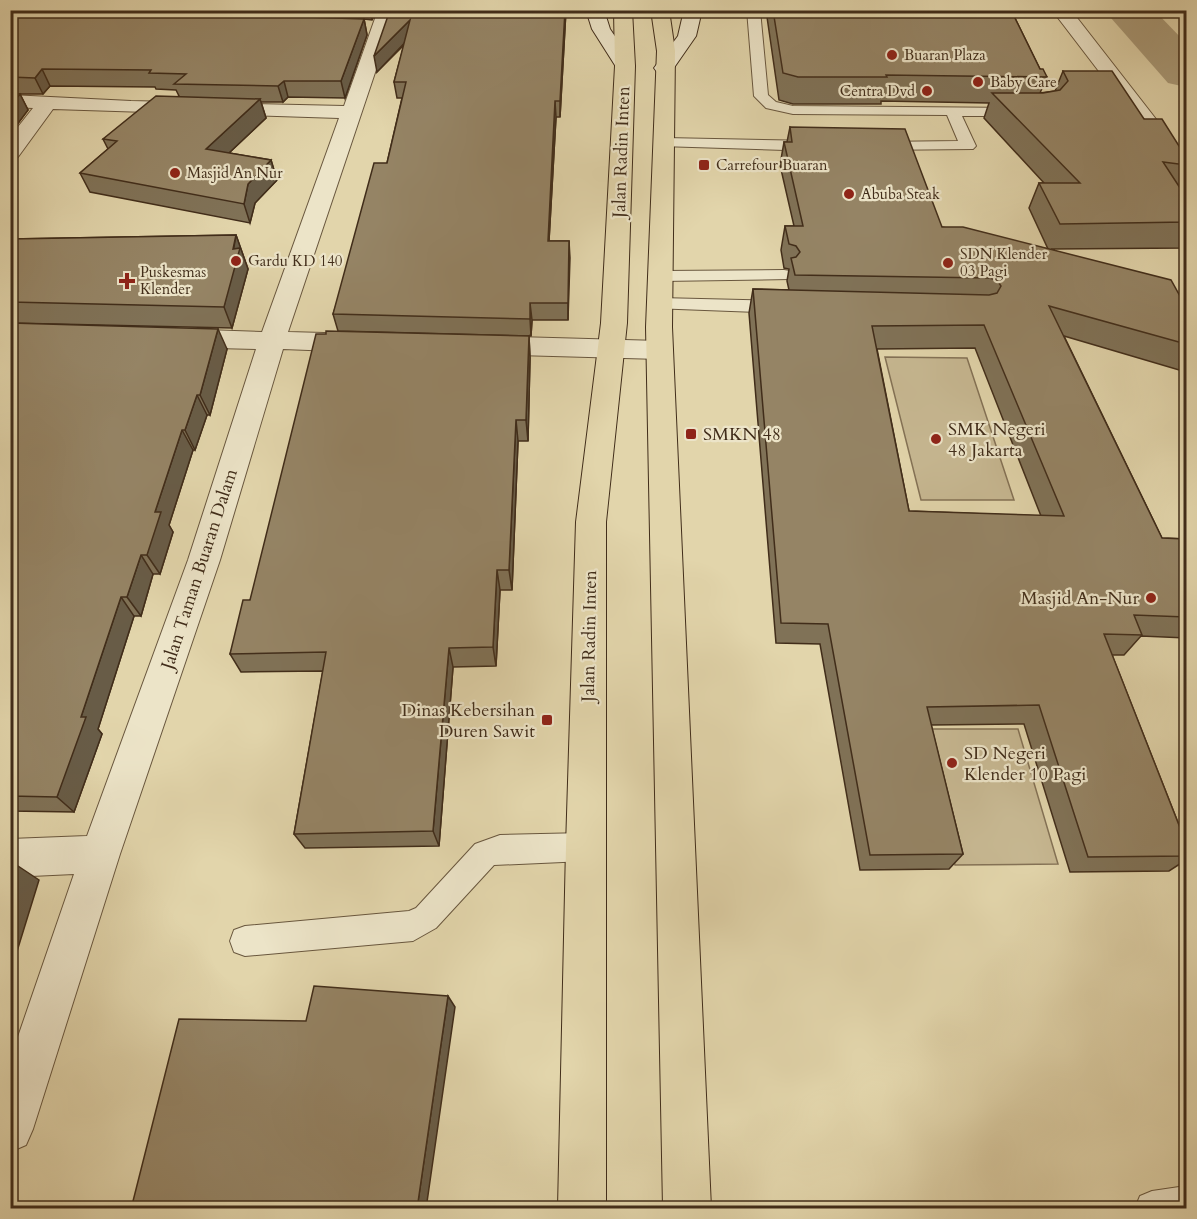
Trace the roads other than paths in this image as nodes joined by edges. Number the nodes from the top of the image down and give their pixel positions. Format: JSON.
{"nodes":[{"id":1,"x":595,"y":10,"type":"edge"},
{"id":2,"x":623,"y":10,"type":"edge"},
{"id":3,"x":660,"y":10,"type":"edge"},
{"id":4,"x":693,"y":10,"type":"edge"},
{"id":5,"x":753,"y":10,"type":"edge"},
{"id":6,"x":1061,"y":10,"type":"edge"},
{"id":7,"x":384,"y":19,"type":"edge"},
{"id":8,"x":357,"y":27,"type":"edge"},
{"id":9,"x":625,"y":66,"type":"junction"},
{"id":10,"x":664,"y":68,"type":"junction"},
{"id":11,"x":10,"y":101,"type":"edge"},
{"id":12,"x":47,"y":103,"type":"junction"},
{"id":13,"x":953,"y":111,"type":"junction"},
{"id":14,"x":351,"y":112,"type":"junction"},
{"id":15,"x":1033,"y":112,"type":"edge"},
{"id":16,"x":665,"y":143,"type":"junction"},
{"id":17,"x":826,"y":146,"type":"edge"},
{"id":18,"x":862,"y":147,"type":"edge"},
{"id":19,"x":10,"y":152,"type":"edge"},
{"id":20,"x":1186,"y":181,"type":"edge"},
{"id":21,"x":784,"y":275,"type":"dead end"},
{"id":22,"x":662,"y":276,"type":"junction"},
{"id":23,"x":659,"y":304,"type":"junction"},
{"id":24,"x":807,"y":307,"type":"edge"},
{"id":25,"x":153,"y":337,"type":"edge"},
{"id":26,"x":272,"y":341,"type":"junction"},
{"id":27,"x":385,"y":344,"type":"edge"},
{"id":28,"x":465,"y":345,"type":"edge"},
{"id":29,"x":612,"y":348,"type":"junction"},
{"id":30,"x":660,"y":350,"type":"junction"},
{"id":31,"x":585,"y":847,"type":"junction"},
{"id":32,"x":100,"y":854,"type":"junction"},
{"id":33,"x":10,"y":858,"type":"edge"},
{"id":34,"x":245,"y":941,"type":"dead end"},
{"id":35,"x":10,"y":1129,"type":"edge"},
{"id":36,"x":1186,"y":1203,"type":"edge"},
{"id":37,"x":689,"y":1208,"type":"edge"},
{"id":38,"x":582,"y":1209,"type":"edge"},
{"id":39,"x":1152,"y":1209,"type":"edge"}],
"edges":[{"from":1,"to":9,"type":"street","name":"Jalan Radin Inten"},
{"from":2,"to":9,"type":"main road","name":"Jalan Radin Inten"},
{"from":3,"to":10,"type":"main road"},
{"from":4,"to":10,"type":"street"},
{"from":5,"to":13,"type":"lane"},
{"from":6,"to":20,"type":"street"},
{"from":7,"to":8,"type":"street"},
{"from":7,"to":14,"type":"street","name":"Jalan Taman Buaran Dalam"},
{"from":9,"to":29,"type":"main road","name":"Jalan Radin Inten"},
{"from":10,"to":16,"type":"main road"},
{"from":11,"to":12,"type":"street"},
{"from":12,"to":14,"type":"street"},
{"from":12,"to":19,"type":"street"},
{"from":13,"to":15,"type":"lane"},
{"from":13,"to":18,"type":"lane"},
{"from":14,"to":26,"type":"street","name":"Jalan Taman Buaran Dalam"},
{"from":16,"to":17,"type":"lane"},
{"from":16,"to":22,"type":"main road"},
{"from":21,"to":22,"type":"lane"},
{"from":22,"to":23,"type":"main road"},
{"from":23,"to":24,"type":"lane"},
{"from":23,"to":30,"type":"main road"},
{"from":25,"to":26,"type":"street"},
{"from":26,"to":27,"type":"street"},
{"from":26,"to":32,"type":"street","name":"Jalan Taman Buaran Dalam"},
{"from":28,"to":29,"type":"street"},
{"from":29,"to":30,"type":"street"},
{"from":29,"to":31,"type":"main road","name":"Jalan Radin Inten"},
{"from":30,"to":37,"type":"main road"},
{"from":31,"to":34,"type":"lane"},
{"from":31,"to":38,"type":"main road","name":"Jalan Radin Inten"},
{"from":32,"to":33,"type":"street"},
{"from":32,"to":35,"type":"street","name":"Jalan Taman Buaran Dalam"},
{"from":36,"to":39,"type":"lane"}]}
